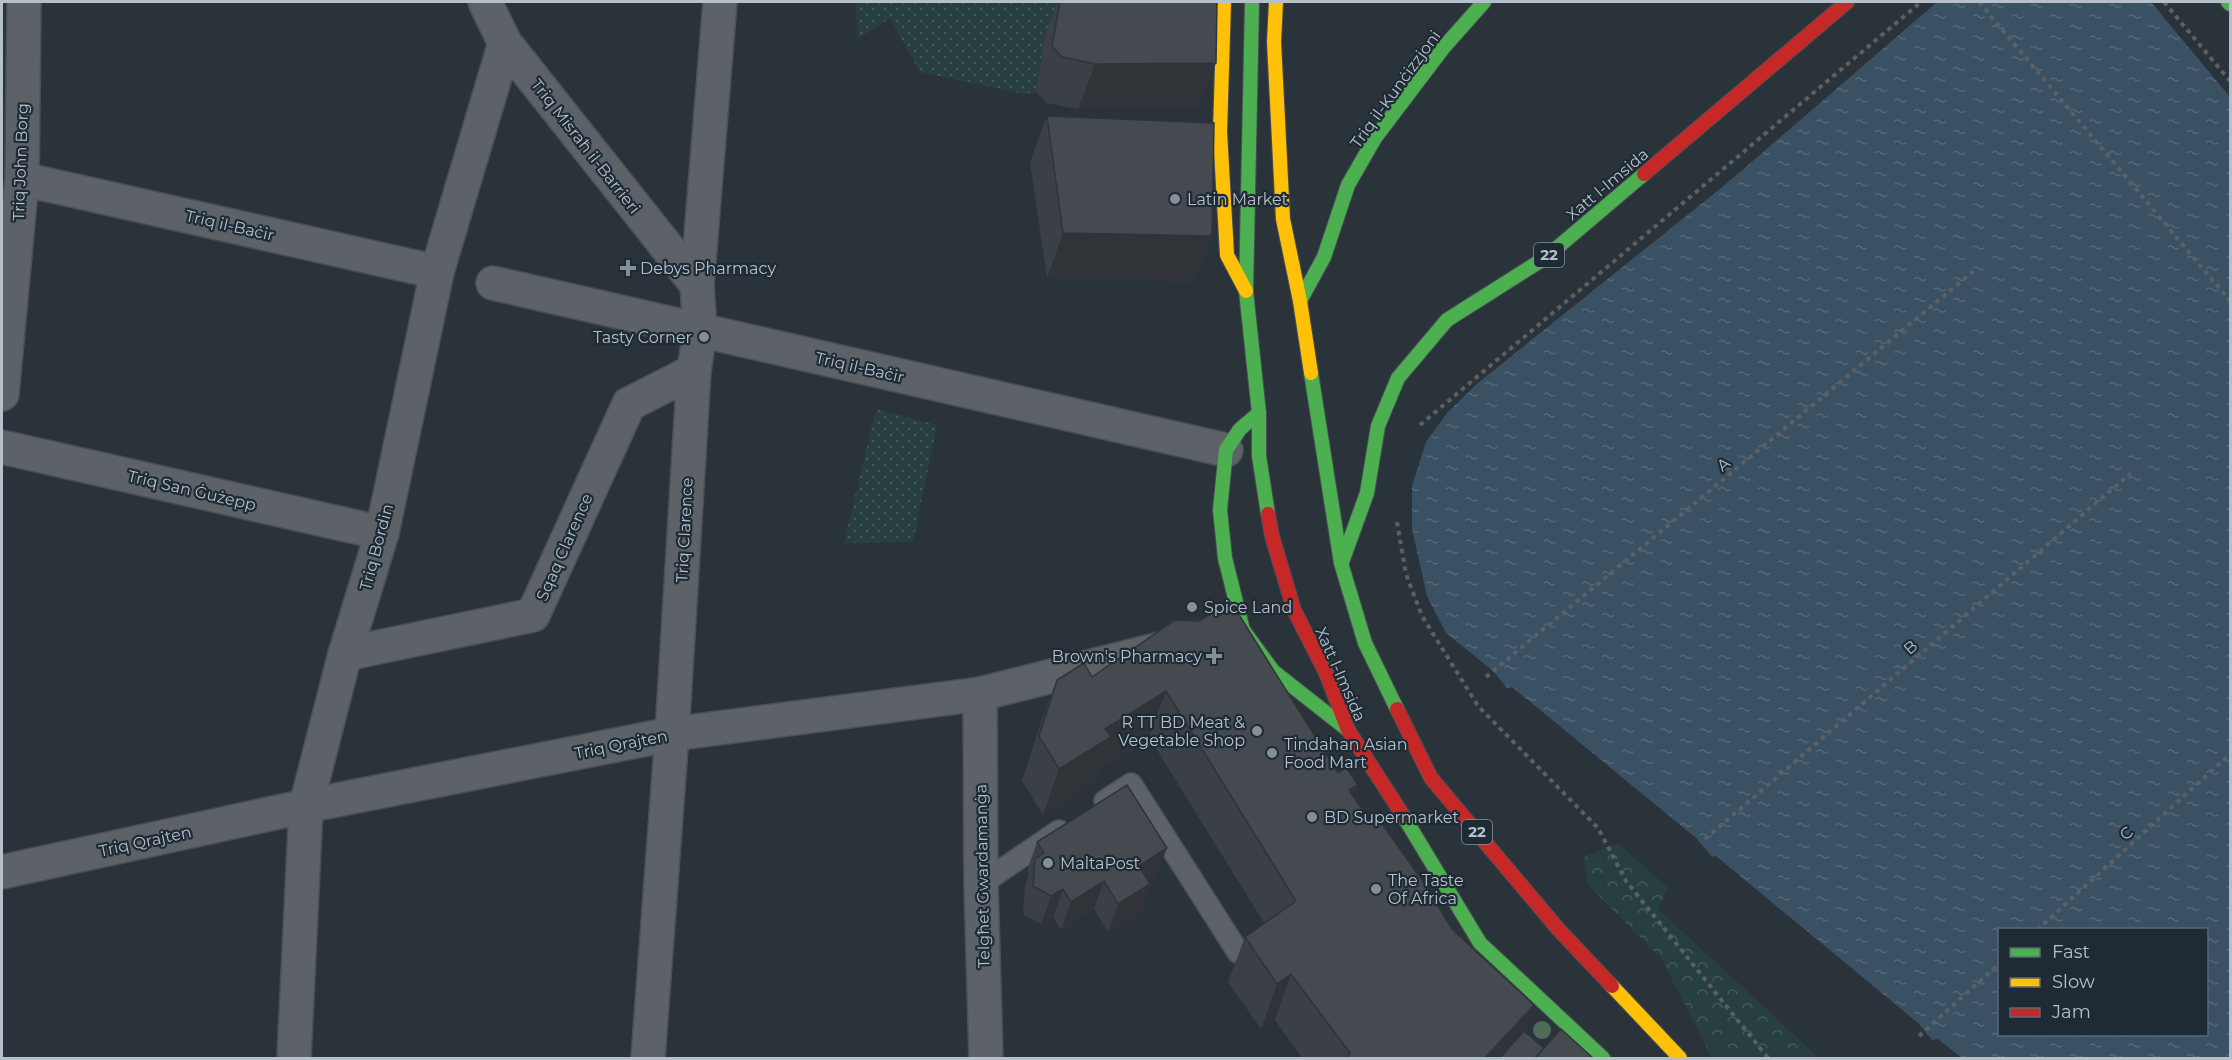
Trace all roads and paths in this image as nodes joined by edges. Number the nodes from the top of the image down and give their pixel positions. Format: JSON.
{"nodes":[{"id":1,"x":24,"y":2,"type":"edge"},
{"id":2,"x":485,"y":2,"type":"edge"},
{"id":3,"x":720,"y":2,"type":"edge"},
{"id":4,"x":1224,"y":2,"type":"edge"},
{"id":5,"x":1252,"y":2,"type":"edge"},
{"id":6,"x":1276,"y":2,"type":"edge"},
{"id":7,"x":1484,"y":2,"type":"edge"},
{"id":8,"x":1847,"y":2,"type":"edge"},
{"id":9,"x":1921,"y":2,"type":"edge"},
{"id":10,"x":1979,"y":2,"type":"edge"},
{"id":11,"x":2164,"y":2,"type":"edge"},
{"id":12,"x":505,"y":43,"type":"junction"},
{"id":13,"x":2230,"y":81,"type":"edge"},
{"id":14,"x":22,"y":179,"type":"junction"},
{"id":15,"x":1976,"y":269,"type":"dead end"},
{"id":16,"x":437,"y":272,"type":"junction"},
{"id":17,"x":493,"y":283,"type":"dead end"},
{"id":18,"x":697,"y":285,"type":"junction"},
{"id":19,"x":1246,"y":291,"type":"junction"},
{"id":20,"x":1300,"y":301,"type":"junction"},
{"id":21,"x":2230,"y":301,"type":"edge"},
{"id":22,"x":699,"y":330,"type":"junction"},
{"id":23,"x":694,"y":370,"type":"junction"},
{"id":24,"x":2,"y":394,"type":"edge"},
{"id":25,"x":1259,"y":413,"type":"junction"},
{"id":26,"x":1418,"y":426,"type":"dead end"},
{"id":27,"x":2,"y":447,"type":"edge"},
{"id":28,"x":1226,"y":450,"type":"junction"},
{"id":29,"x":2131,"y":473,"type":"dead end"},
{"id":30,"x":1396,"y":516,"type":"dead end"},
{"id":31,"x":382,"y":534,"type":"junction"},
{"id":32,"x":1341,"y":563,"type":"junction"},
{"id":33,"x":1243,"y":630,"type":"junction"},
{"id":34,"x":345,"y":654,"type":"junction"},
{"id":35,"x":1486,"y":677,"type":"dead end"},
{"id":36,"x":980,"y":693,"type":"junction"},
{"id":37,"x":1348,"y":730,"type":"junction"},
{"id":38,"x":672,"y":734,"type":"junction"},
{"id":39,"x":2230,"y":754,"type":"edge"},
{"id":40,"x":306,"y":806,"type":"junction"},
{"id":41,"x":1091,"y":810,"type":"edge"},
{"id":42,"x":1071,"y":824,"type":"edge"},
{"id":43,"x":1705,"y":839,"type":"dead end"},
{"id":44,"x":2,"y":873,"type":"edge"},
{"id":45,"x":981,"y":884,"type":"junction"},
{"id":46,"x":2039,"y":928,"type":"edge"},
{"id":47,"x":1239,"y":952,"type":"dead end"},
{"id":48,"x":1998,"y":965,"type":"edge"},
{"id":49,"x":1919,"y":1036,"type":"dead end"},
{"id":50,"x":294,"y":1059,"type":"edge"},
{"id":51,"x":648,"y":1059,"type":"edge"},
{"id":52,"x":986,"y":1059,"type":"edge"},
{"id":53,"x":1603,"y":1059,"type":"edge"},
{"id":54,"x":1680,"y":1059,"type":"edge"},
{"id":55,"x":1768,"y":1059,"type":"edge"}],
"edges":[{"from":1,"to":14,"type":"street","name":"Triq John Borg"},
{"from":2,"to":12,"type":"street","name":"Triq Misraħ il-Barrieri"},
{"from":3,"to":18,"type":"street","name":"Triq Clarence"},
{"from":4,"to":19,"type":"main road","name":"Xatt l-Imsida"},
{"from":5,"to":19,"type":"main road","name":"Xatt l-Imsida"},
{"from":6,"to":20,"type":"main road","number":"22"},
{"from":7,"to":20,"type":"main road","name":"Triq il-Kunċizzjoni"},
{"from":8,"to":32,"type":"main road","name":"Xatt l-Imsida","number":"22"},
{"from":9,"to":26,"type":"path"},
{"from":10,"to":21,"type":"path"},
{"from":11,"to":13,"type":"path"},
{"from":12,"to":16,"type":"street","name":"Triq Bordin"},
{"from":12,"to":18,"type":"street","name":"Triq Misraħ il-Barrieri"},
{"from":14,"to":16,"type":"street","name":"Triq il-Baċir"},
{"from":14,"to":24,"type":"street","name":"Triq John Borg"},
{"from":15,"to":35,"type":"path","name":"A"},
{"from":16,"to":31,"type":"street","name":"Triq Bordin"},
{"from":17,"to":22,"type":"street","name":"Triq il-Baċir"},
{"from":18,"to":22,"type":"street","name":"Triq Clarence"},
{"from":19,"to":25,"type":"main road","name":"Xatt l-Imsida"},
{"from":20,"to":32,"type":"main road","number":"22"},
{"from":22,"to":23,"type":"street","name":"Triq Clarence"},
{"from":22,"to":28,"type":"street","name":"Triq il-Baċir"},
{"from":23,"to":34,"type":"street","name":"Sqaq Clarence"},
{"from":23,"to":38,"type":"street","name":"Triq Clarence"},
{"from":25,"to":28,"type":"main road"},
{"from":25,"to":37,"type":"main road","name":"Xatt l-Imsida"},
{"from":27,"to":31,"type":"street","name":"Triq San Ġużepp"},
{"from":28,"to":33,"type":"main road"},
{"from":29,"to":43,"type":"path","name":"B"},
{"from":30,"to":55,"type":"path"},
{"from":31,"to":34,"type":"street","name":"Triq Bordin"},
{"from":32,"to":54,"type":"main road","number":"22"},
{"from":33,"to":36,"type":"street","name":"Triq Qrajten"},
{"from":33,"to":37,"type":"main road"},
{"from":34,"to":40,"type":"street","name":"Triq Bordin"},
{"from":36,"to":38,"type":"street","name":"Triq Qrajten"},
{"from":36,"to":45,"type":"street","name":"Telgħet Gwardamanġa"},
{"from":37,"to":53,"type":"main road","name":"Xatt l-Imsida"},
{"from":38,"to":40,"type":"street","name":"Triq Qrajten"},
{"from":38,"to":51,"type":"street","name":"Triq Clarence"},
{"from":39,"to":46,"type":"path","name":"C"},
{"from":40,"to":44,"type":"street","name":"Triq Qrajten"},
{"from":40,"to":50,"type":"street","name":"Triq Bordin"},
{"from":41,"to":47,"type":"lane"},
{"from":42,"to":45,"type":"lane"},
{"from":45,"to":52,"type":"street","name":"Telgħet Gwardamanġa"},
{"from":48,"to":49,"type":"path"}]}
